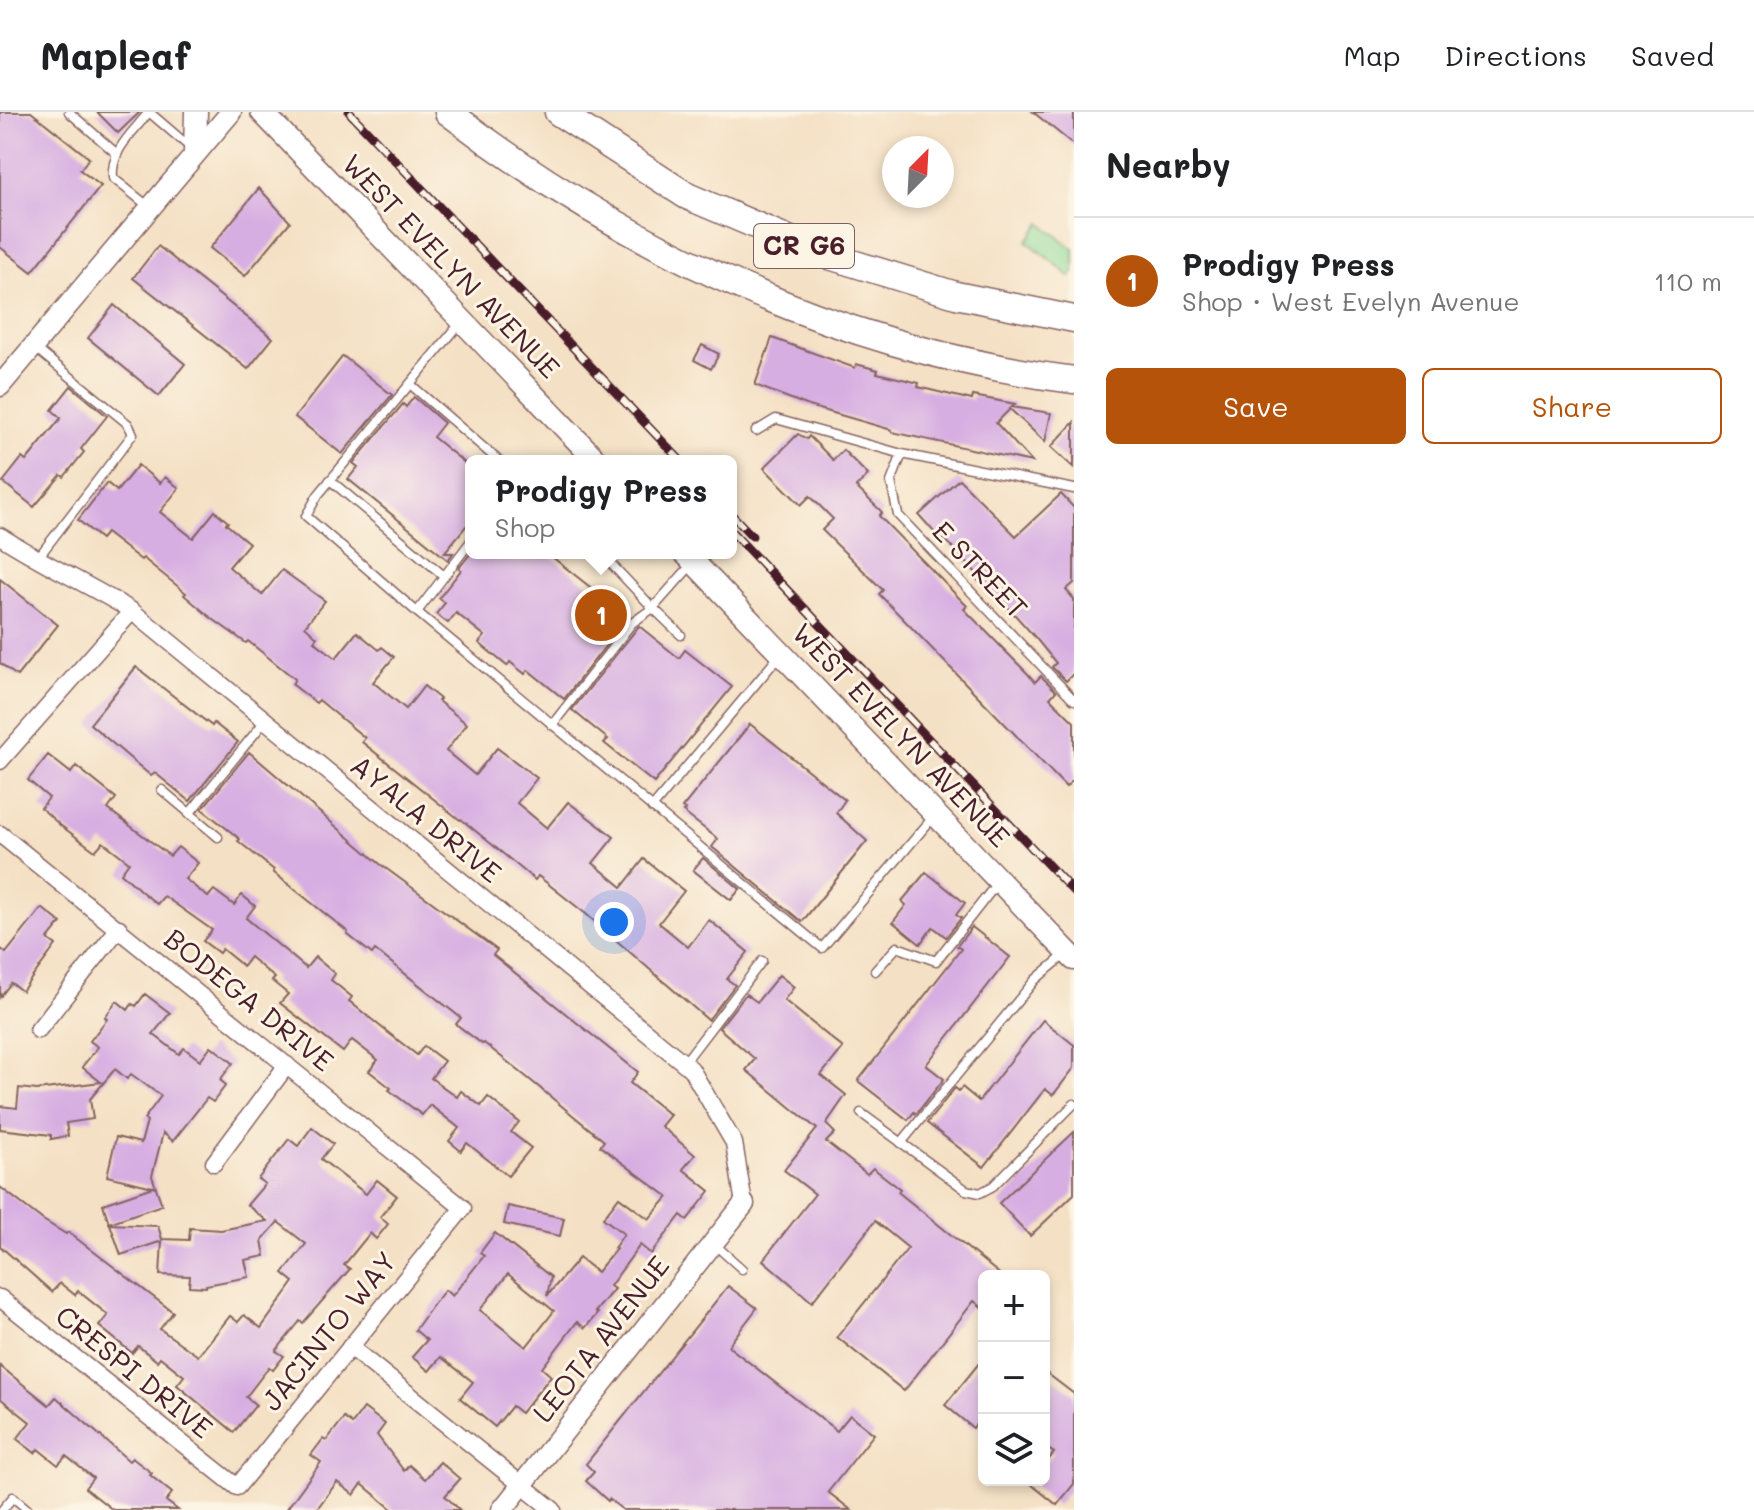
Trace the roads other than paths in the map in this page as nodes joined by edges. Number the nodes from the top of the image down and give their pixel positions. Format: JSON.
{"nodes":[{"id":1,"x":69,"y":112,"type":"edge"},
{"id":2,"x":149,"y":112,"type":"edge"},
{"id":3,"x":196,"y":112,"type":"edge"},
{"id":4,"x":231,"y":112,"type":"edge"},
{"id":5,"x":262,"y":112,"type":"edge"},
{"id":6,"x":448,"y":112,"type":"edge"},
{"id":7,"x":558,"y":112,"type":"edge"},
{"id":8,"x":195,"y":152,"type":"junction"},
{"id":9,"x":117,"y":154,"type":"junction"},
{"id":10,"x":150,"y":207,"type":"junction"},
{"id":11,"x":1074,"y":319,"type":"edge"},
{"id":12,"x":463,"y":321,"type":"junction"},
{"id":13,"x":33,"y":347,"type":"junction"},
{"id":14,"x":1074,"y":380,"type":"edge"},
{"id":15,"x":410,"y":384,"type":"junction"},
{"id":16,"x":0,"y":386,"type":"edge"},
{"id":17,"x":756,"y":431,"type":"dead end"},
{"id":18,"x":902,"y":454,"type":"junction"},
{"id":19,"x":492,"y":455,"type":"edge"},
{"id":20,"x":591,"y":455,"type":"edge"},
{"id":21,"x":330,"y":480,"type":"junction"},
{"id":22,"x":1074,"y":489,"type":"edge"},
{"id":23,"x":0,"y":536,"type":"edge"},
{"id":24,"x":465,"y":549,"type":"edge"},
{"id":25,"x":36,"y":559,"type":"junction"},
{"id":26,"x":607,"y":559,"type":"edge"},
{"id":27,"x":688,"y":559,"type":"edge"},
{"id":28,"x":690,"y":559,"type":"edge"},
{"id":29,"x":444,"y":576,"type":"junction"},
{"id":30,"x":653,"y":608,"type":"junction"},
{"id":31,"x":132,"y":611,"type":"junction"},
{"id":32,"x":417,"y":612,"type":"junction"},
{"id":33,"x":681,"y":635,"type":"dead end"},
{"id":34,"x":781,"y":653,"type":"junction"},
{"id":35,"x":1074,"y":700,"type":"edge"},
{"id":36,"x":265,"y":721,"type":"junction"},
{"id":37,"x":552,"y":725,"type":"junction"},
{"id":38,"x":0,"y":761,"type":"edge"},
{"id":39,"x":162,"y":790,"type":"dead end"},
{"id":40,"x":652,"y":808,"type":"junction"},
{"id":41,"x":189,"y":814,"type":"junction"},
{"id":42,"x":936,"y":815,"type":"junction"},
{"id":43,"x":0,"y":834,"type":"edge"},
{"id":44,"x":218,"y":837,"type":"dead end"},
{"id":45,"x":999,"y":881,"type":"junction"},
{"id":46,"x":119,"y":928,"type":"junction"},
{"id":47,"x":1071,"y":956,"type":"edge"},
{"id":48,"x":762,"y":961,"type":"dead end"},
{"id":49,"x":875,"y":971,"type":"dead end"},
{"id":50,"x":38,"y":1030,"type":"dead end"},
{"id":51,"x":684,"y":1063,"type":"junction"},
{"id":52,"x":287,"y":1065,"type":"junction"},
{"id":53,"x":1074,"y":1104,"type":"edge"},
{"id":54,"x":861,"y":1113,"type":"dead end"},
{"id":55,"x":901,"y":1143,"type":"junction"},
{"id":56,"x":214,"y":1163,"type":"dead end"},
{"id":57,"x":744,"y":1204,"type":"joint"},
{"id":58,"x":463,"y":1208,"type":"joint"},
{"id":59,"x":712,"y":1243,"type":"junction"},
{"id":60,"x":742,"y":1269,"type":"dead end"},
{"id":61,"x":0,"y":1298,"type":"edge"},
{"id":62,"x":350,"y":1347,"type":"junction"},
{"id":63,"x":522,"y":1485,"type":"junction"},
{"id":64,"x":237,"y":1487,"type":"joint"},
{"id":65,"x":2,"y":1510,"type":"edge"},
{"id":66,"x":28,"y":1510,"type":"edge"},
{"id":67,"x":502,"y":1510,"type":"edge"},
{"id":68,"x":553,"y":1510,"type":"edge"}],
"edges":[{"from":1,"to":9,"type":"lane"},
{"from":2,"to":8,"type":"lane"},
{"from":2,"to":9,"type":"lane"},
{"from":3,"to":8,"type":"main road"},
{"from":4,"to":8,"type":"street"},
{"from":5,"to":12,"type":"main road","name":"WEST EVELYN AVENUE"},
{"from":6,"to":14,"type":"highway","number":"CR G6"},
{"from":7,"to":11,"type":"highway","number":"CR G6"},
{"from":8,"to":10,"type":"street"},
{"from":9,"to":10,"type":"lane"},
{"from":10,"to":13,"type":"street"},
{"from":12,"to":15,"type":"lane"},
{"from":12,"to":20,"type":"main road","name":"WEST EVELYN AVENUE"},
{"from":13,"to":16,"type":"street"},
{"from":13,"to":25,"type":"lane"},
{"from":15,"to":19,"type":"lane"},
{"from":15,"to":21,"type":"lane"},
{"from":17,"to":18,"type":"lane"},
{"from":18,"to":22,"type":"lane"},
{"from":18,"to":35,"type":"lane","name":"E STREET"},
{"from":21,"to":29,"type":"lane"},
{"from":21,"to":32,"type":"lane"},
{"from":23,"to":25,"type":"street","name":"AYALA DRIVE"},
{"from":24,"to":29,"type":"lane"},
{"from":25,"to":31,"type":"street","name":"AYALA DRIVE"},
{"from":26,"to":30,"type":"lane"},
{"from":27,"to":30,"type":"lane"},
{"from":28,"to":34,"type":"main road","name":"WEST EVELYN AVENUE"},
{"from":29,"to":32,"type":"lane"},
{"from":30,"to":33,"type":"lane"},
{"from":30,"to":37,"type":"lane"},
{"from":31,"to":36,"type":"street","name":"AYALA DRIVE"},
{"from":31,"to":38,"type":"street"},
{"from":32,"to":37,"type":"lane"},
{"from":34,"to":40,"type":"lane"},
{"from":34,"to":42,"type":"main road","name":"WEST EVELYN AVENUE"},
{"from":36,"to":41,"type":"lane"},
{"from":36,"to":51,"type":"street","name":"AYALA DRIVE"},
{"from":37,"to":40,"type":"lane"},
{"from":39,"to":41,"type":"lane"},
{"from":40,"to":42,"type":"lane"},
{"from":41,"to":44,"type":"lane"},
{"from":42,"to":45,"type":"main road","name":"WEST EVELYN AVENUE"},
{"from":43,"to":46,"type":"street","name":"BODEGA DRIVE"},
{"from":45,"to":47,"type":"main road","name":"WEST EVELYN AVENUE"},
{"from":45,"to":49,"type":"lane"},
{"from":46,"to":50,"type":"street"},
{"from":46,"to":52,"type":"street","name":"BODEGA DRIVE"},
{"from":47,"to":55,"type":"lane"},
{"from":48,"to":51,"type":"lane"},
{"from":51,"to":57,"type":"street","name":"AYALA DRIVE"},
{"from":52,"to":56,"type":"street"},
{"from":52,"to":58,"type":"street","name":"BODEGA DRIVE"},
{"from":53,"to":55,"type":"lane"},
{"from":54,"to":55,"type":"lane"},
{"from":57,"to":59,"type":"street","name":"LEOTA AVENUE"},
{"from":58,"to":62,"type":"street","name":"JACINTO WAY"},
{"from":59,"to":60,"type":"lane"},
{"from":59,"to":63,"type":"street","name":"LEOTA AVENUE"},
{"from":61,"to":64,"type":"street","name":"CRESPI DRIVE"},
{"from":62,"to":63,"type":"street"},
{"from":62,"to":64,"type":"street","name":"JACINTO WAY"},
{"from":63,"to":67,"type":"street","name":"LEOTA AVENUE"},
{"from":63,"to":68,"type":"street"},
{"from":65,"to":66,"type":"lane"}]}
